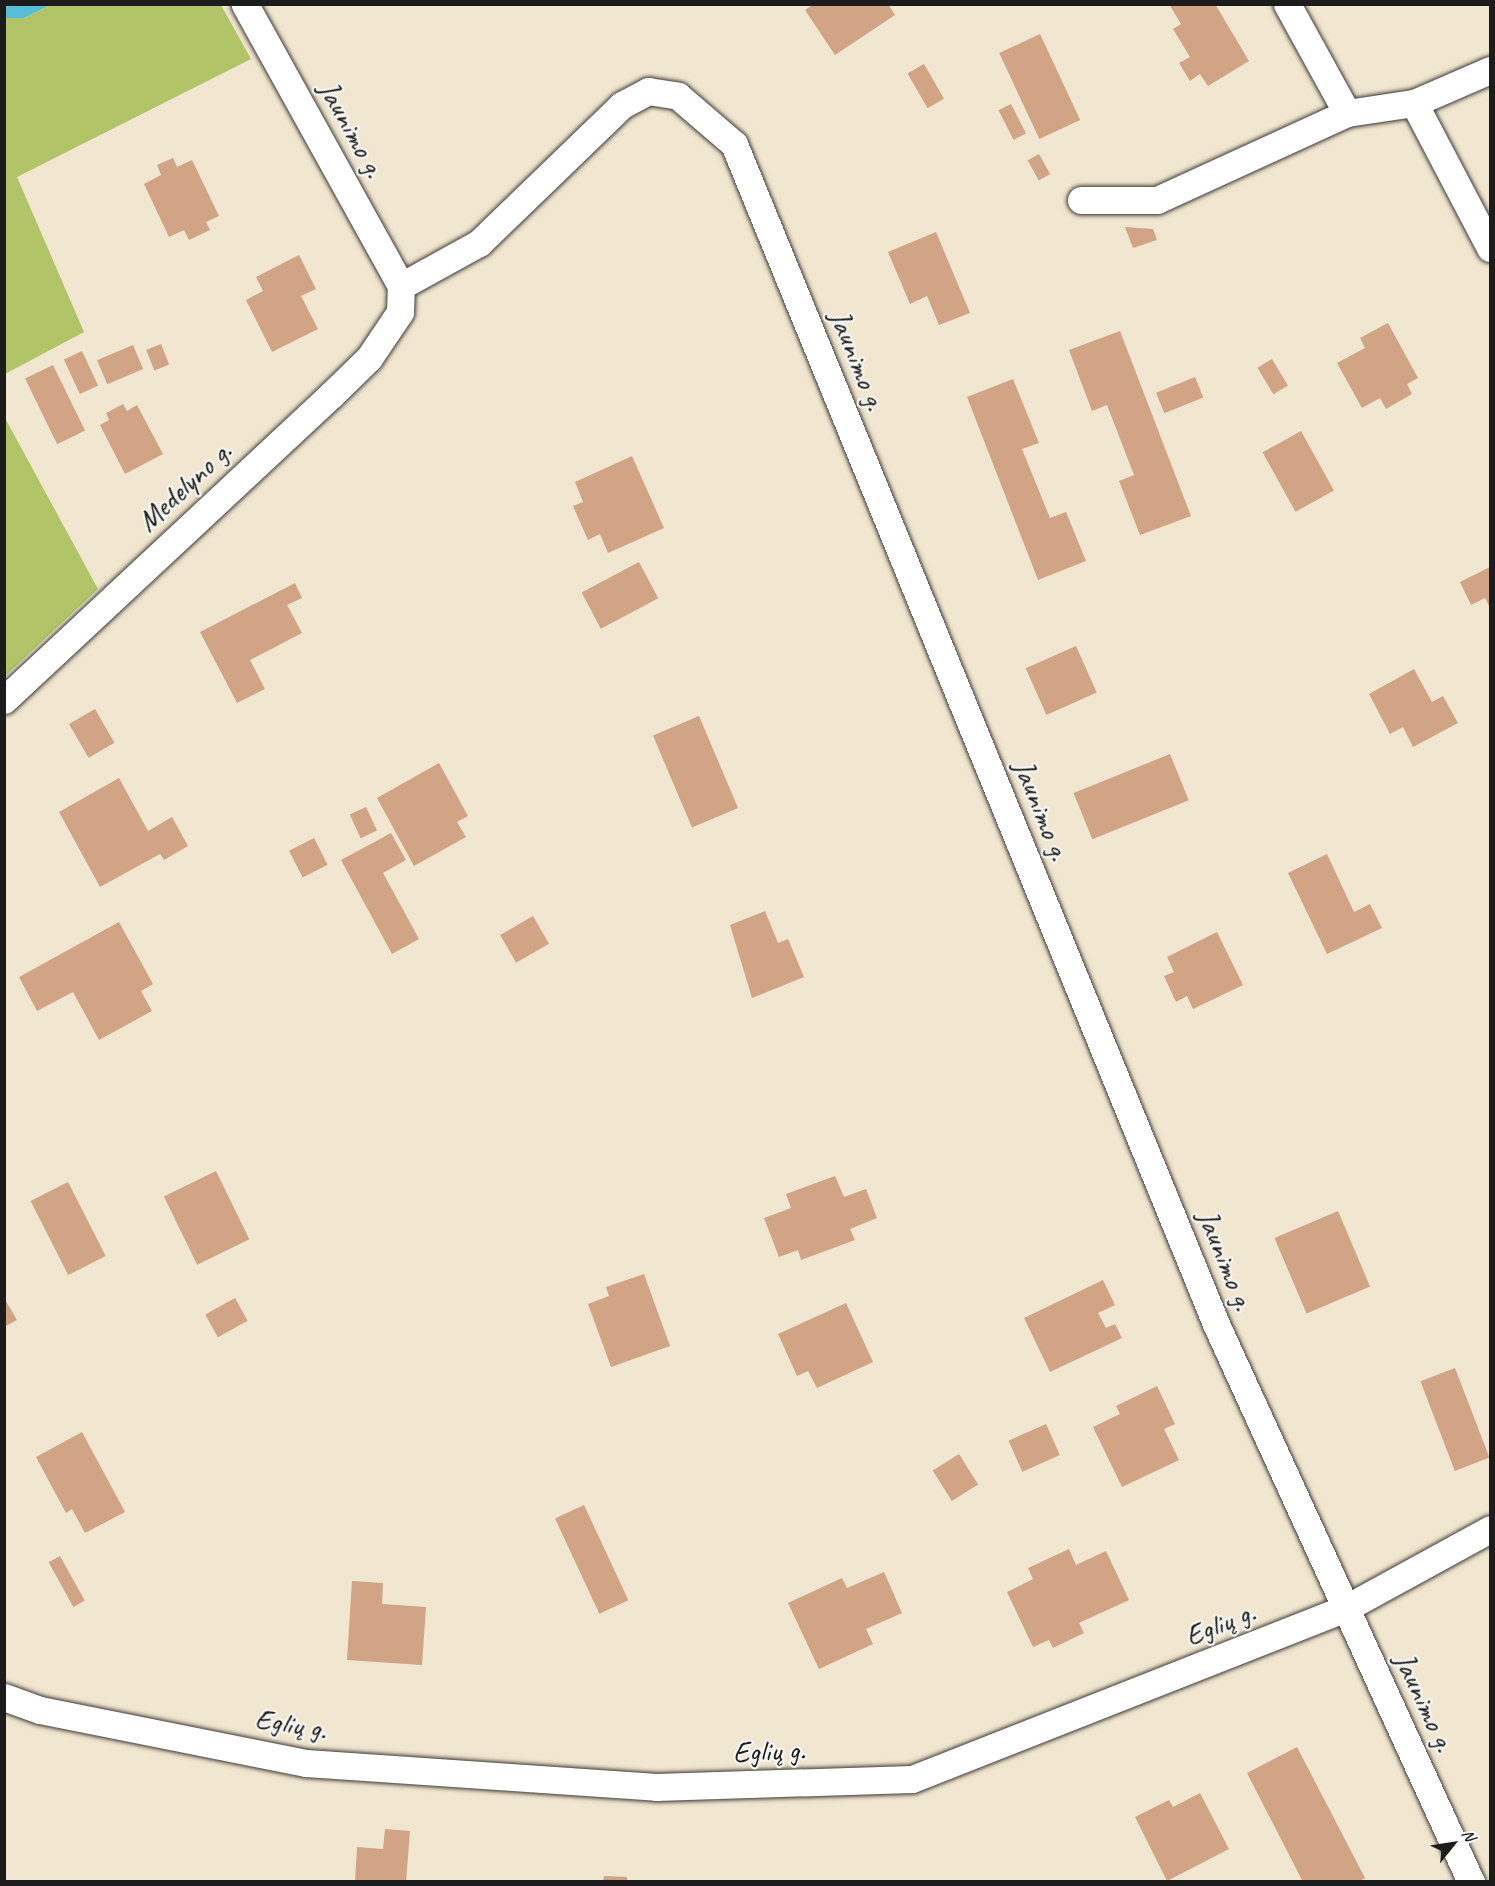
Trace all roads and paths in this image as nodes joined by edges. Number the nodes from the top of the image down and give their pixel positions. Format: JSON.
{"nodes":[{"id":1,"x":245,"y":4,"type":"edge"},
{"id":2,"x":1287,"y":4,"type":"edge"},
{"id":3,"x":1491,"y":70,"type":"edge"},
{"id":4,"x":1414,"y":104,"type":"junction"},
{"id":5,"x":1347,"y":113,"type":"junction"},
{"id":6,"x":1081,"y":200,"type":"dead end"},
{"id":7,"x":1491,"y":248,"type":"edge"},
{"id":8,"x":400,"y":299,"type":"junction"},
{"id":9,"x":4,"y":700,"type":"edge"},
{"id":10,"x":1491,"y":1529,"type":"edge"},
{"id":11,"x":1346,"y":1608,"type":"junction"},
{"id":12,"x":4,"y":1697,"type":"edge"},
{"id":13,"x":1471,"y":1881,"type":"edge"}],
"edges":[{"from":1,"to":8,"type":"street","name":"Jaunimo g."},
{"from":2,"to":5,"type":"street"},
{"from":3,"to":4,"type":"street"},
{"from":4,"to":5,"type":"street"},
{"from":4,"to":7,"type":"street"},
{"from":5,"to":6,"type":"street"},
{"from":8,"to":9,"type":"street","name":"Medelyno g."},
{"from":8,"to":11,"type":"street","name":"Jaunimo g."},
{"from":10,"to":11,"type":"street","name":"Eglių g."},
{"from":11,"to":12,"type":"street","name":"Eglių g."},
{"from":11,"to":13,"type":"street","name":"Jaunimo g."}]}
